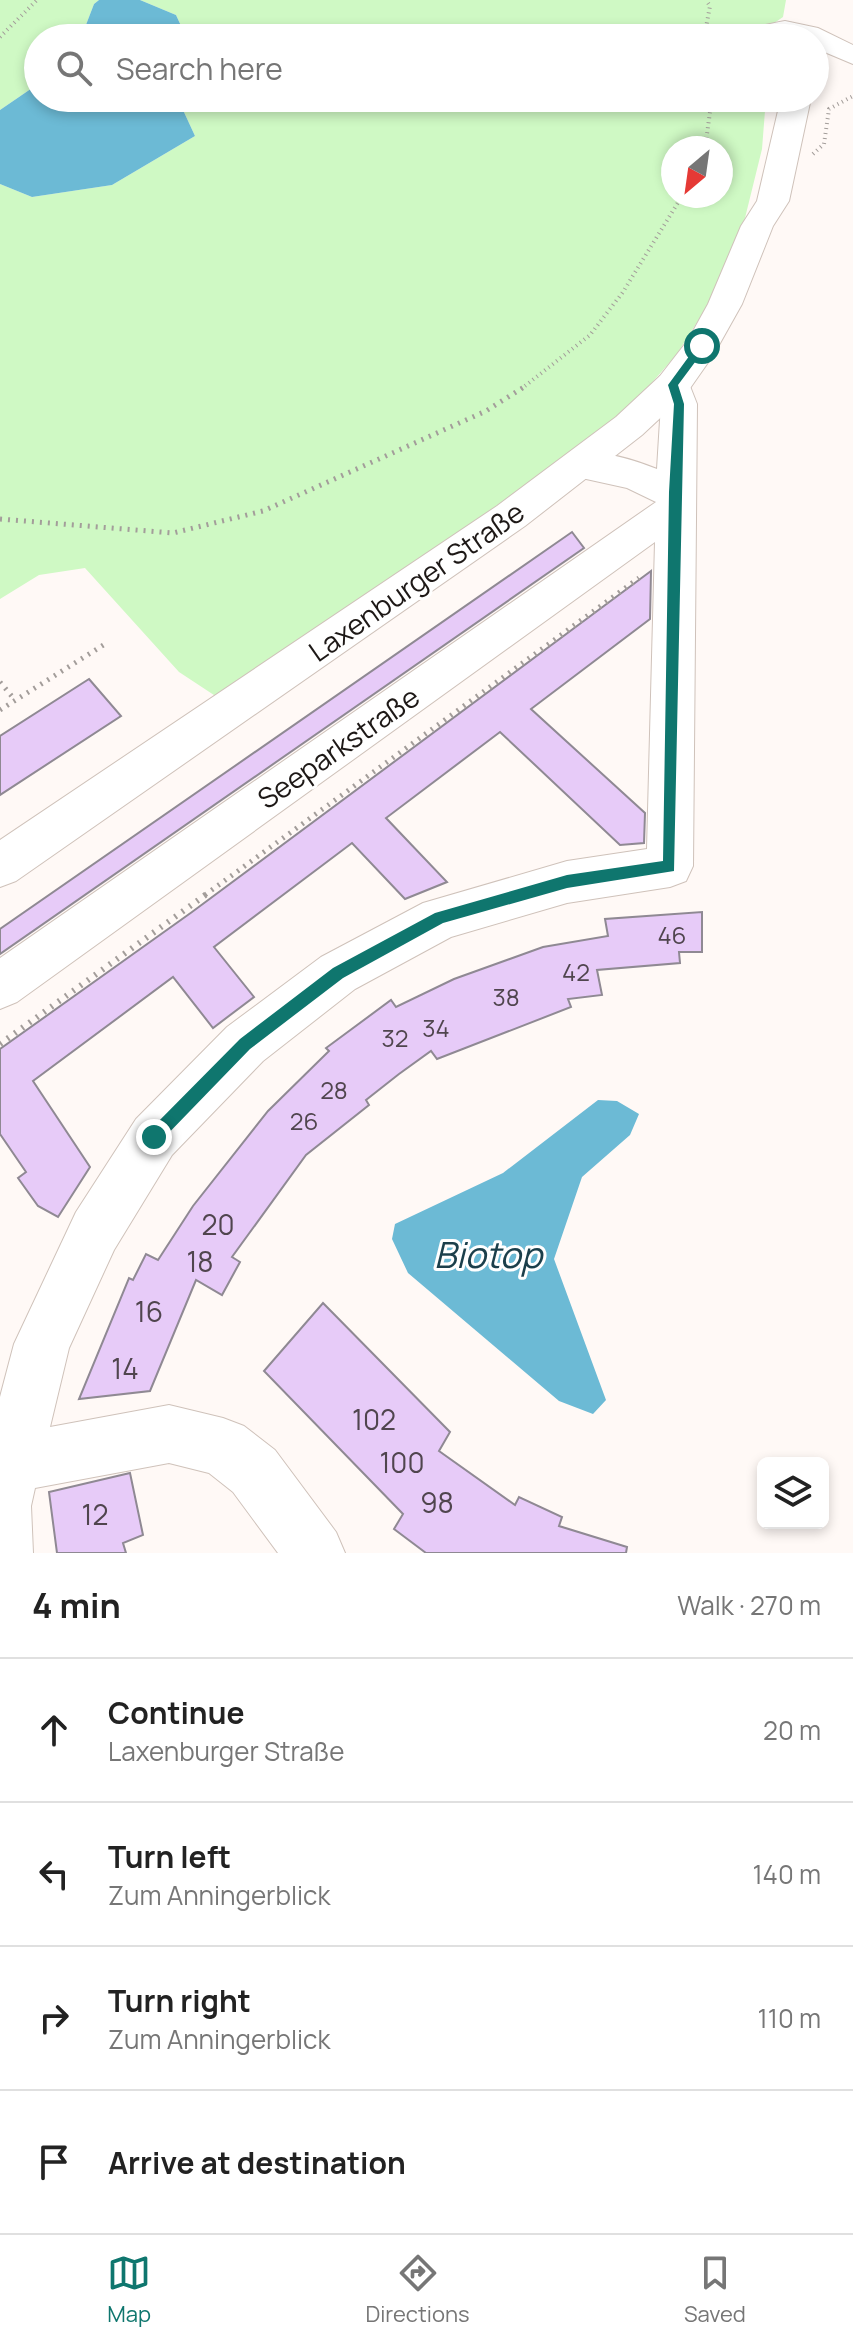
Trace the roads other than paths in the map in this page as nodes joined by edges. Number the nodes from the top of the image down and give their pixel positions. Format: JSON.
{"nodes":[{"id":1,"x":829,"y":46,"type":"edge"},
{"id":2,"x":853,"y":72,"type":"edge"},
{"id":3,"x":772,"y":112,"type":"edge"},
{"id":4,"x":793,"y":112,"type":"edge"},
{"id":5,"x":757,"y":226,"type":"junction"},
{"id":6,"x":673,"y":385,"type":"junction"},
{"id":7,"x":581,"y":465,"type":"junction"},
{"id":8,"x":675,"y":500,"type":"junction"},
{"id":9,"x":0,"y":866,"type":"edge"},
{"id":10,"x":0,"y":986,"type":"edge"},
{"id":11,"x":6,"y":1466,"type":"edge"},
{"id":12,"x":3,"y":1553,"type":"edge"},
{"id":13,"x":315,"y":1553,"type":"edge"}],
"edges":[{"from":1,"to":2,"type":"street"},
{"from":3,"to":5,"type":"street","name":"Laxenburger Straße"},
{"from":4,"to":5,"type":"street","name":"Laxenburger Straße"},
{"from":5,"to":6,"type":"street","name":"Laxenburger Straße"},
{"from":6,"to":7,"type":"street","name":"Laxenburger Straße"},
{"from":6,"to":8,"type":"street"},
{"from":7,"to":8,"type":"street"},
{"from":7,"to":9,"type":"street","name":"Laxenburger Straße"},
{"from":8,"to":10,"type":"street","name":"Seeparkstraße"},
{"from":8,"to":11,"type":"street"},
{"from":11,"to":12,"type":"street"},
{"from":11,"to":13,"type":"street"}]}
